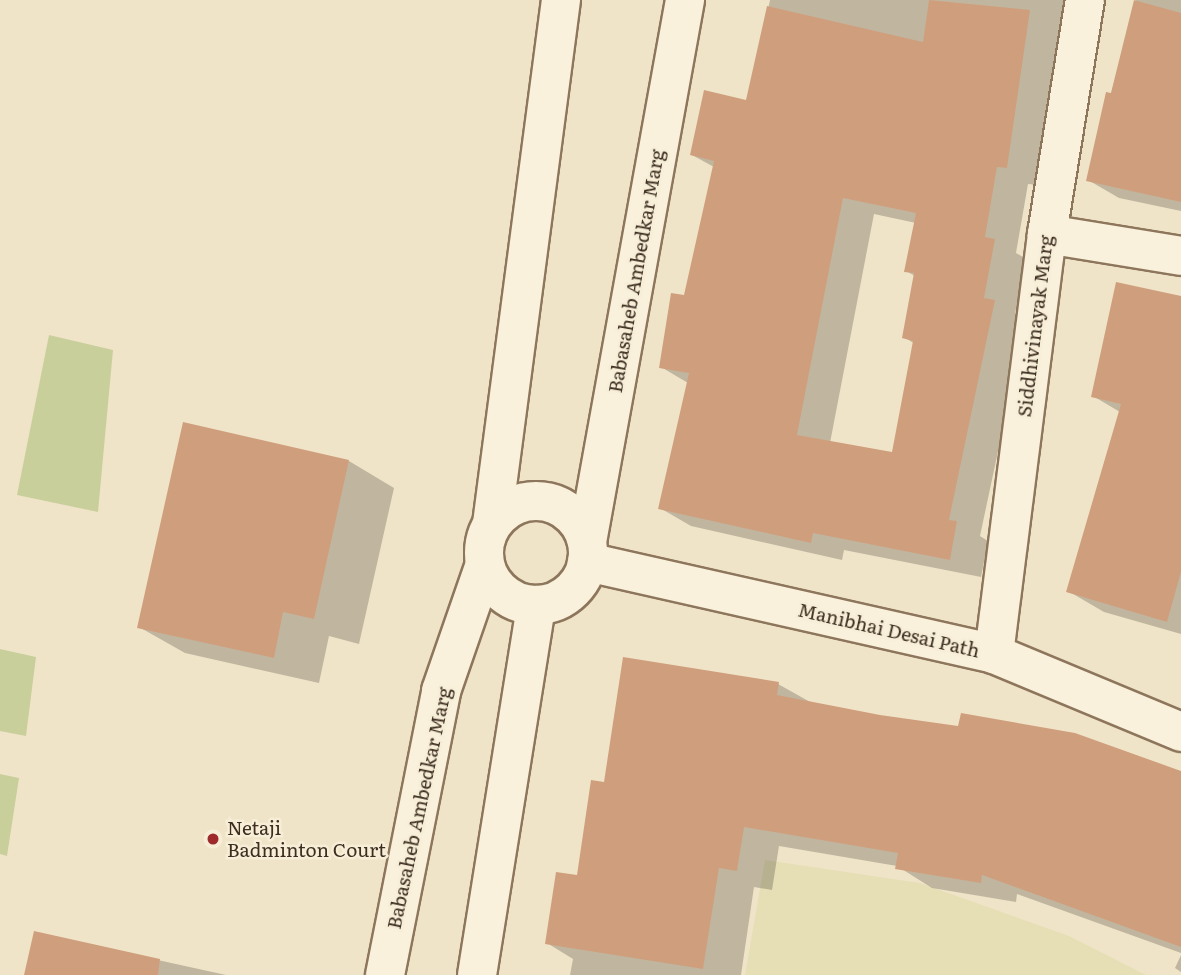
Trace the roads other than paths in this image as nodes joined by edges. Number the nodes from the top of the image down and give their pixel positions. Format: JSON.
{"nodes":[{"id":1,"x":561,"y":0,"type":"edge"},
{"id":2,"x":685,"y":0,"type":"edge"},
{"id":3,"x":1085,"y":0,"type":"edge"},
{"id":4,"x":1047,"y":234,"type":"junction"},
{"id":5,"x":1181,"y":256,"type":"edge"},
{"id":6,"x":492,"y":524,"type":"junction"},
{"id":7,"x":587,"y":552,"type":"junction"},
{"id":8,"x":485,"y":564,"type":"junction"},
{"id":9,"x":536,"y":605,"type":"junction"},
{"id":10,"x":995,"y":654,"type":"junction"},
{"id":11,"x":1181,"y":732,"type":"edge"},
{"id":12,"x":386,"y":975,"type":"edge"},
{"id":13,"x":477,"y":975,"type":"edge"}],
"edges":[{"from":1,"to":6,"type":"main road"},
{"from":2,"to":7,"type":"main road","name":"Babasaheb Ambedkar Marg"},
{"from":3,"to":4,"type":"main road","name":"Siddhivinayak Marg"},
{"from":4,"to":5,"type":"main road"},
{"from":4,"to":10,"type":"main road","name":"Siddhivinayak Marg"},
{"from":6,"to":7,"type":"main road"},
{"from":6,"to":8,"type":"main road"},
{"from":7,"to":9,"type":"main road"},
{"from":7,"to":10,"type":"main road","name":"Manibhai Desai Path"},
{"from":8,"to":9,"type":"main road"},
{"from":8,"to":12,"type":"main road","name":"Babasaheb Ambedkar Marg"},
{"from":9,"to":13,"type":"main road"},
{"from":10,"to":11,"type":"main road","name":"Manibhai Desai Path"}]}
